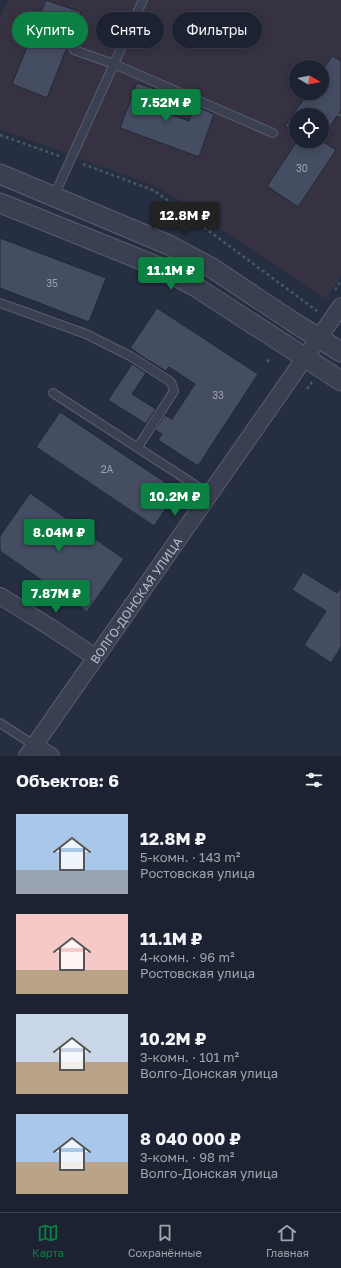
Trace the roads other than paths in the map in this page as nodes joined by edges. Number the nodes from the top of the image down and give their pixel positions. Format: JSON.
{"nodes":[{"id":1,"x":143,"y":0,"type":"edge"},
{"id":2,"x":74,"y":50,"type":"dead end"},
{"id":3,"x":114,"y":64,"type":"junction"},
{"id":4,"x":273,"y":133,"type":"dead end"},
{"id":5,"x":0,"y":174,"type":"edge"},
{"id":6,"x":54,"y":196,"type":"junction"},
{"id":7,"x":0,"y":203,"type":"edge"},
{"id":8,"x":337,"y":300,"type":"edge"},
{"id":9,"x":0,"y":303,"type":"edge"},
{"id":10,"x":319,"y":338,"type":"junction"},
{"id":11,"x":341,"y":352,"type":"edge"},
{"id":12,"x":305,"y":357,"type":"junction"},
{"id":13,"x":341,"y":380,"type":"edge"},
{"id":14,"x":54,"y":393,"type":"dead end"},
{"id":15,"x":138,"y":447,"type":"junction"},
{"id":16,"x":209,"y":494,"type":"junction"},
{"id":17,"x":0,"y":596,"type":"edge"},
{"id":18,"x":95,"y":657,"type":"junction"},
{"id":19,"x":0,"y":723,"type":"edge"},
{"id":20,"x":30,"y":751,"type":"edge"},
{"id":21,"x":51,"y":756,"type":"edge"}],
"edges":[{"from":1,"to":3,"type":"lane"},
{"from":2,"to":3,"type":"lane"},
{"from":3,"to":4,"type":"lane"},
{"from":3,"to":6,"type":"lane"},
{"from":5,"to":6,"type":"street"},
{"from":6,"to":10,"type":"street"},
{"from":7,"to":12,"type":"street"},
{"from":8,"to":10,"type":"street","name":"ВОЛГО-ДОНСКАЯ УЛИЦА"},
{"from":9,"to":15,"type":"lane"},
{"from":10,"to":11,"type":"street"},
{"from":10,"to":12,"type":"street","name":"ВОЛГО-ДОНСКАЯ УЛИЦА"},
{"from":12,"to":13,"type":"street"},
{"from":12,"to":16,"type":"street","name":"ВОЛГО-ДОНСКАЯ УЛИЦА"},
{"from":14,"to":15,"type":"lane"},
{"from":15,"to":16,"type":"lane"},
{"from":16,"to":18,"type":"street","name":"ВОЛГО-ДОНСКАЯ УЛИЦА"},
{"from":17,"to":18,"type":"street"},
{"from":18,"to":20,"type":"street","name":"ВОЛГО-ДОНСКАЯ УЛИЦА"},
{"from":19,"to":20,"type":"lane"},
{"from":20,"to":21,"type":"street"}]}
